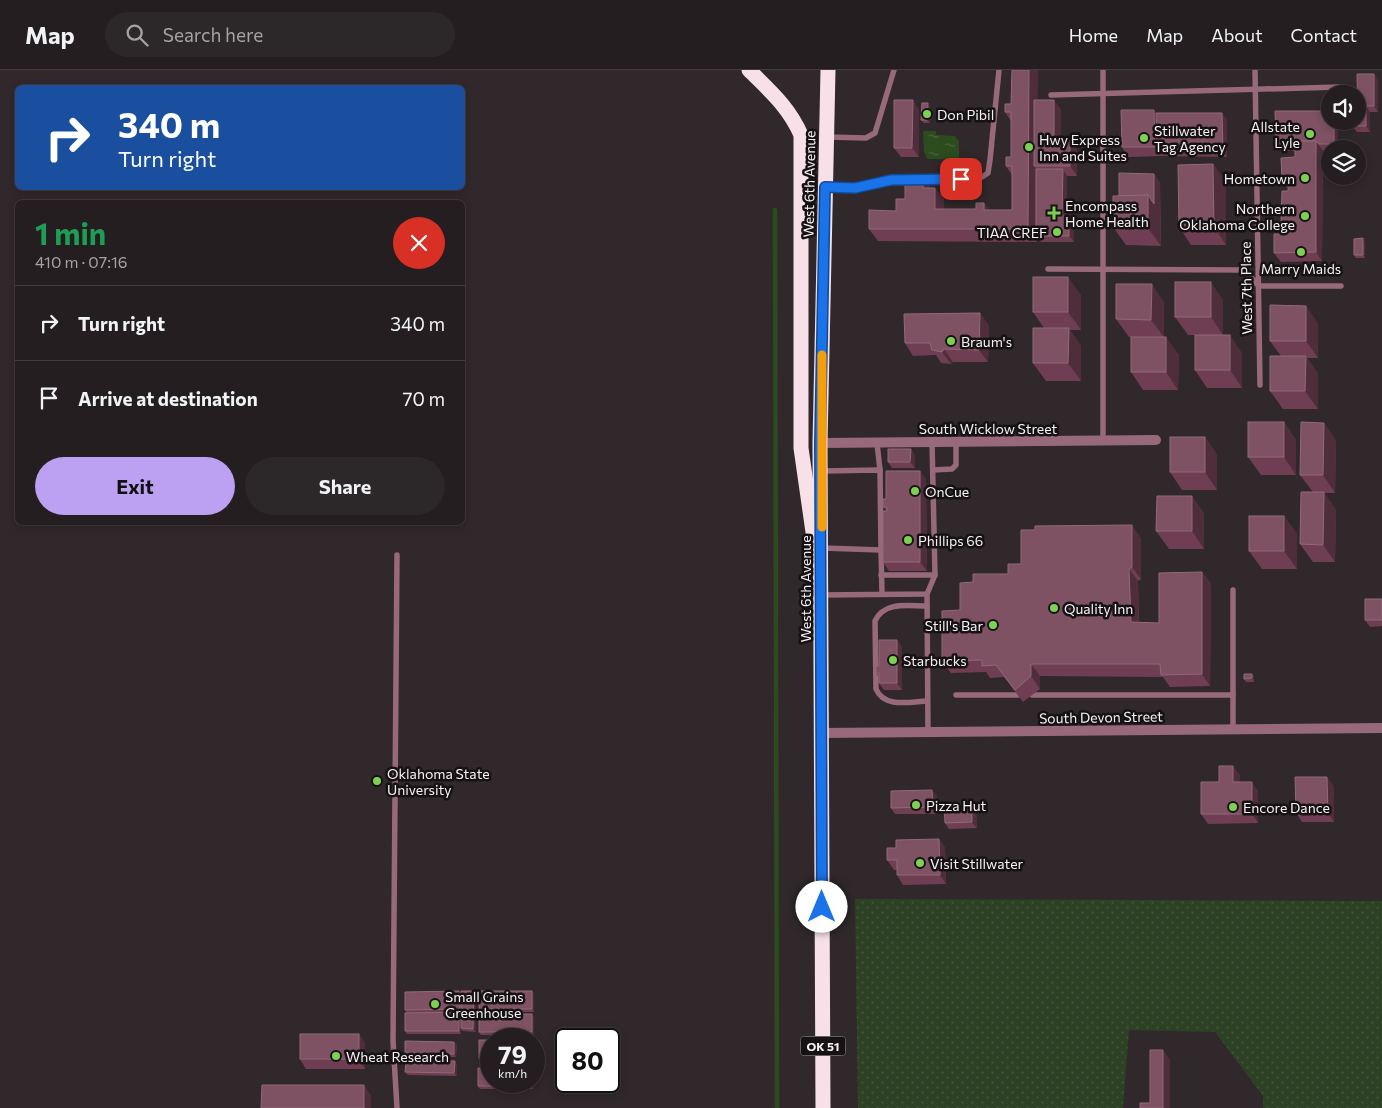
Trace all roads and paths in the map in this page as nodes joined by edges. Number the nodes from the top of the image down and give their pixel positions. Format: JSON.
{"nodes":[{"id":1,"x":749,"y":70,"type":"edge"},
{"id":2,"x":828,"y":70,"type":"edge"},
{"id":3,"x":894,"y":70,"type":"edge"},
{"id":4,"x":999,"y":70,"type":"edge"},
{"id":5,"x":1104,"y":70,"type":"edge"},
{"id":6,"x":1255,"y":70,"type":"edge"},
{"id":7,"x":1321,"y":88,"type":"edge"},
{"id":8,"x":1255,"y":90,"type":"junction"},
{"id":9,"x":1103,"y":93,"type":"junction"},
{"id":10,"x":1051,"y":95,"type":"dead end"},
{"id":11,"x":826,"y":137,"type":"junction"},
{"id":12,"x":825,"y":187,"type":"junction"},
{"id":13,"x":1048,"y":269,"type":"dead end"},
{"id":14,"x":1102,"y":270,"type":"junction"},
{"id":15,"x":1258,"y":286,"type":"junction"},
{"id":16,"x":1341,"y":286,"type":"dead end"},
{"id":17,"x":1260,"y":385,"type":"dead end"},
{"id":18,"x":1156,"y":440,"type":"dead end"},
{"id":19,"x":1104,"y":441,"type":"junction"},
{"id":20,"x":932,"y":442,"type":"junction"},
{"id":21,"x":956,"y":442,"type":"junction"},
{"id":22,"x":820,"y":443,"type":"junction"},
{"id":23,"x":877,"y":443,"type":"junction"},
{"id":24,"x":880,"y":470,"type":"junction"},
{"id":25,"x":933,"y":470,"type":"junction"},
{"id":26,"x":821,"y":472,"type":"junction"},
{"id":27,"x":881,"y":530,"type":"junction"},
{"id":28,"x":889,"y":530,"type":"edge"},
{"id":29,"x":927,"y":530,"type":"dead end"},
{"id":30,"x":934,"y":530,"type":"junction"},
{"id":31,"x":822,"y":548,"type":"junction"},
{"id":32,"x":881,"y":550,"type":"junction"},
{"id":33,"x":889,"y":550,"type":"edge"},
{"id":34,"x":927,"y":550,"type":"dead end"},
{"id":35,"x":935,"y":551,"type":"junction"},
{"id":36,"x":397,"y":555,"type":"dead end"},
{"id":37,"x":881,"y":575,"type":"junction"},
{"id":38,"x":936,"y":575,"type":"junction"},
{"id":39,"x":1232,"y":590,"type":"dead end"},
{"id":40,"x":882,"y":594,"type":"junction"},
{"id":41,"x":927,"y":594,"type":"junction"},
{"id":42,"x":821,"y":595,"type":"junction"},
{"id":43,"x":927,"y":606,"type":"junction"},
{"id":44,"x":956,"y":695,"type":"dead end"},
{"id":45,"x":1018,"y":695,"type":"edge"},
{"id":46,"x":1032,"y":695,"type":"dead end"},
{"id":47,"x":1233,"y":695,"type":"junction"},
{"id":48,"x":927,"y":702,"type":"junction"},
{"id":49,"x":1382,"y":728,"type":"edge"},
{"id":50,"x":1233,"y":729,"type":"junction"},
{"id":51,"x":928,"y":732,"type":"junction"},
{"id":52,"x":821,"y":733,"type":"junction"},
{"id":53,"x":397,"y":1108,"type":"edge"},
{"id":54,"x":823,"y":1108,"type":"edge"}],
"edges":[{"from":1,"to":42,"type":"highway"},
{"from":2,"to":11,"type":"highway","name":"West 6th Avenue","number":"OK 51"},
{"from":3,"to":11,"type":"lane"},
{"from":4,"to":12,"type":"lane"},
{"from":5,"to":9,"type":"lane"},
{"from":6,"to":8,"type":"lane","name":"West 7th Place"},
{"from":7,"to":8,"type":"lane"},
{"from":8,"to":9,"type":"lane"},
{"from":8,"to":15,"type":"lane","name":"West 7th Place"},
{"from":9,"to":10,"type":"lane"},
{"from":9,"to":14,"type":"lane"},
{"from":11,"to":12,"type":"highway","name":"West 6th Avenue","number":"OK 51"},
{"from":12,"to":22,"type":"highway","name":"West 6th Avenue","number":"OK 51"},
{"from":13,"to":14,"type":"lane"},
{"from":14,"to":15,"type":"lane"},
{"from":14,"to":19,"type":"lane"},
{"from":15,"to":16,"type":"lane"},
{"from":15,"to":17,"type":"lane","name":"West 7th Place"},
{"from":18,"to":19,"type":"street","name":"South Wicklow Street"},
{"from":19,"to":21,"type":"street","name":"South Wicklow Street"},
{"from":20,"to":21,"type":"street","name":"South Wicklow Street"},
{"from":20,"to":23,"type":"street","name":"South Wicklow Street"},
{"from":20,"to":25,"type":"lane"},
{"from":21,"to":25,"type":"lane"},
{"from":22,"to":23,"type":"street","name":"South Wicklow Street"},
{"from":22,"to":26,"type":"highway","name":"West 6th Avenue","number":"OK 51"},
{"from":23,"to":24,"type":"lane"},
{"from":24,"to":26,"type":"lane"},
{"from":24,"to":27,"type":"lane"},
{"from":25,"to":30,"type":"lane"},
{"from":26,"to":31,"type":"highway","name":"West 6th Avenue","number":"OK 51"},
{"from":27,"to":28,"type":"lane"},
{"from":27,"to":32,"type":"lane"},
{"from":29,"to":30,"type":"lane"},
{"from":30,"to":35,"type":"lane"},
{"from":31,"to":32,"type":"lane"},
{"from":31,"to":42,"type":"highway","name":"West 6th Avenue","number":"OK 51"},
{"from":32,"to":33,"type":"lane"},
{"from":32,"to":37,"type":"lane"},
{"from":34,"to":35,"type":"lane"},
{"from":35,"to":38,"type":"lane"},
{"from":36,"to":53,"type":"lane"},
{"from":37,"to":38,"type":"lane"},
{"from":37,"to":40,"type":"lane"},
{"from":38,"to":41,"type":"lane"},
{"from":39,"to":47,"type":"lane"},
{"from":40,"to":41,"type":"lane"},
{"from":40,"to":42,"type":"lane"},
{"from":41,"to":43,"type":"lane"},
{"from":42,"to":52,"type":"highway","name":"West 6th Avenue","number":"OK 51"},
{"from":43,"to":48,"type":"lane"},
{"from":43,"to":48,"type":"lane"},
{"from":44,"to":45,"type":"lane"},
{"from":46,"to":47,"type":"lane"},
{"from":47,"to":50,"type":"lane"},
{"from":48,"to":51,"type":"lane"},
{"from":49,"to":50,"type":"street","name":"South Devon Street"},
{"from":50,"to":51,"type":"street","name":"South Devon Street"},
{"from":51,"to":52,"type":"street","name":"South Devon Street"},
{"from":52,"to":54,"type":"highway","name":"West 6th Avenue","number":"OK 51"}]}
